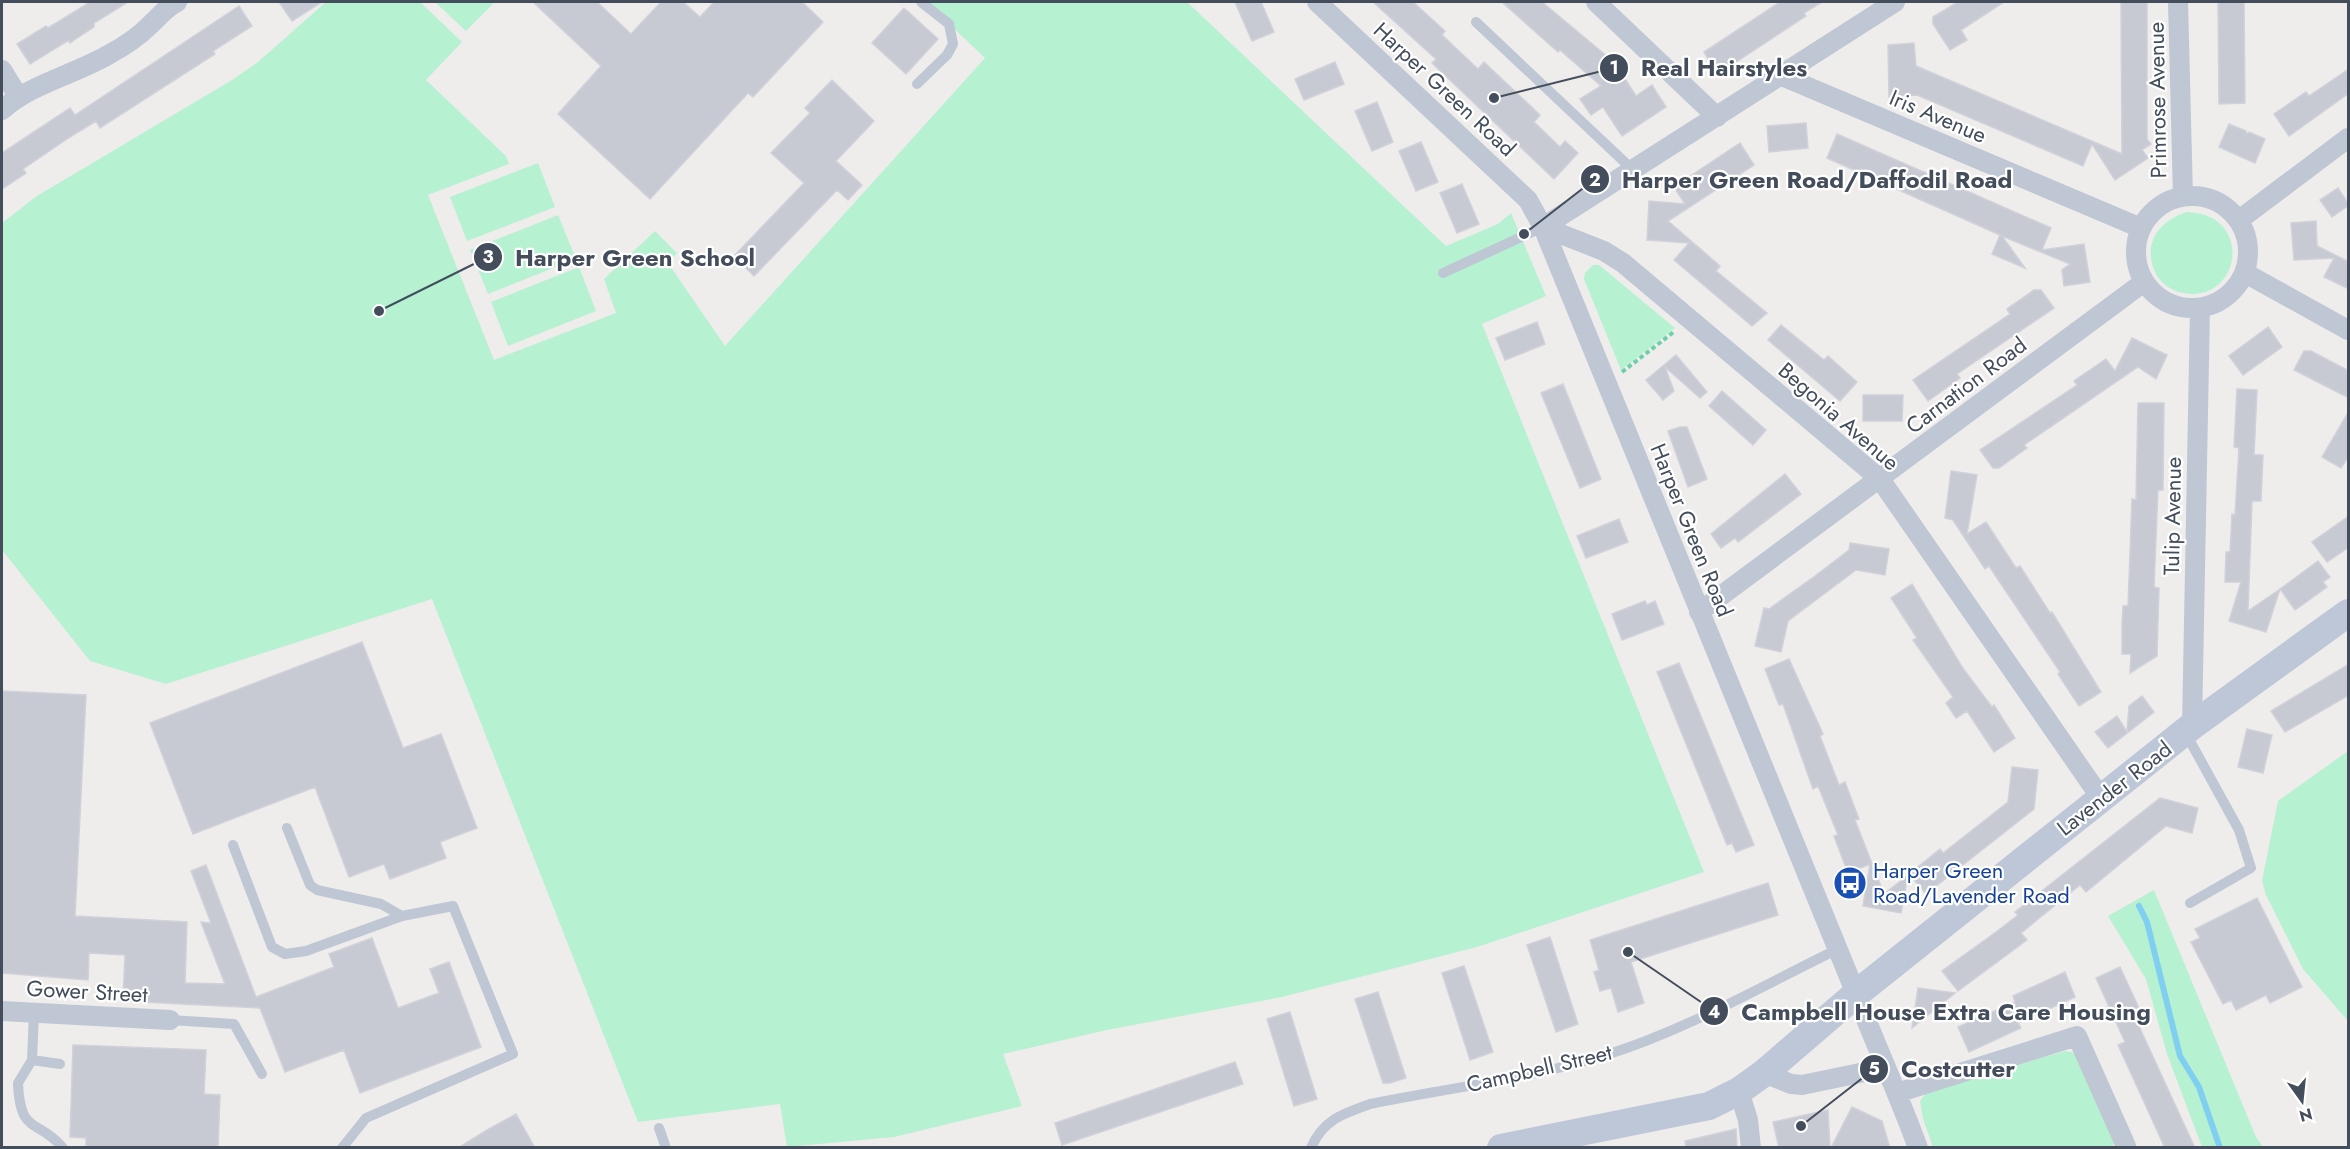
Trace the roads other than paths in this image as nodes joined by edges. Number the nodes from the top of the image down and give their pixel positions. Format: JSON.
{"nodes":[{"id":1,"x":921,"y":2,"type":"edge"},
{"id":2,"x":1317,"y":2,"type":"edge"},
{"id":3,"x":1596,"y":2,"type":"edge"},
{"id":4,"x":1895,"y":2,"type":"edge"},
{"id":5,"x":2178,"y":2,"type":"edge"},
{"id":6,"x":170,"y":3,"type":"edge"},
{"id":7,"x":1476,"y":22,"type":"dead end"},
{"id":8,"x":2,"y":70,"type":"edge"},
{"id":9,"x":1782,"y":76,"type":"junction"},
{"id":10,"x":917,"y":84,"type":"dead end"},
{"id":11,"x":18,"y":96,"type":"junction"},
{"id":12,"x":2,"y":110,"type":"edge"},
{"id":13,"x":1717,"y":117,"type":"junction"},
{"id":14,"x":2349,"y":138,"type":"edge"},
{"id":15,"x":1633,"y":170,"type":"junction"},
{"id":16,"x":2183,"y":196,"type":"junction"},
{"id":17,"x":2239,"y":220,"type":"junction"},
{"id":18,"x":1543,"y":227,"type":"junction"},
{"id":19,"x":2141,"y":228,"type":"junction"},
{"id":20,"x":1443,"y":273,"type":"dead end"},
{"id":21,"x":2245,"y":273,"type":"junction"},
{"id":22,"x":2144,"y":282,"type":"junction"},
{"id":23,"x":2200,"y":308,"type":"junction"},
{"id":24,"x":2349,"y":330,"type":"edge"},
{"id":25,"x":1880,"y":480,"type":"junction"},
{"id":26,"x":1699,"y":612,"type":"junction"},
{"id":27,"x":2349,"y":613,"type":"edge"},
{"id":28,"x":2188,"y":729,"type":"junction"},
{"id":29,"x":2101,"y":798,"type":"junction"},
{"id":30,"x":287,"y":828,"type":"dead end"},
{"id":31,"x":233,"y":845,"type":"dead end"},
{"id":32,"x":2190,"y":903,"type":"dead end"},
{"id":33,"x":402,"y":916,"type":"junction"},
{"id":34,"x":1838,"y":949,"type":"junction"},
{"id":35,"x":1856,"y":994,"type":"junction"},
{"id":36,"x":2,"y":1011,"type":"edge"},
{"id":37,"x":34,"y":1013,"type":"junction"},
{"id":38,"x":170,"y":1020,"type":"joint"},
{"id":39,"x":32,"y":1060,"type":"junction"},
{"id":40,"x":60,"y":1064,"type":"dead end"},
{"id":41,"x":1884,"y":1068,"type":"junction"},
{"id":42,"x":1764,"y":1073,"type":"junction"},
{"id":43,"x":262,"y":1074,"type":"dead end"},
{"id":44,"x":1739,"y":1091,"type":"junction"},
{"id":45,"x":1897,"y":1093,"type":"junction"},
{"id":46,"x":659,"y":1128,"type":"dead end"},
{"id":47,"x":2126,"y":1146,"type":"dead end"},
{"id":48,"x":63,"y":1148,"type":"edge"},
{"id":49,"x":342,"y":1148,"type":"edge"},
{"id":50,"x":666,"y":1148,"type":"edge"},
{"id":51,"x":1311,"y":1148,"type":"edge"},
{"id":52,"x":1501,"y":1148,"type":"edge"},
{"id":53,"x":1751,"y":1148,"type":"edge"},
{"id":54,"x":1918,"y":1148,"type":"edge"}],
"edges":[{"from":1,"to":10,"type":"lane"},
{"from":2,"to":18,"type":"street","name":"Harper Green Road"},
{"from":3,"to":13,"type":"street"},
{"from":4,"to":9,"type":"street"},
{"from":5,"to":16,"type":"street","name":"Primrose Avenue"},
{"from":6,"to":11,"type":"street"},
{"from":7,"to":15,"type":"lane"},
{"from":8,"to":11,"type":"street"},
{"from":9,"to":13,"type":"street"},
{"from":9,"to":19,"type":"street","name":"Iris Avenue"},
{"from":11,"to":12,"type":"street"},
{"from":13,"to":15,"type":"street"},
{"from":14,"to":17,"type":"street"},
{"from":15,"to":18,"type":"street"},
{"from":16,"to":17,"type":"street"},
{"from":16,"to":19,"type":"street"},
{"from":17,"to":21,"type":"street"},
{"from":18,"to":20,"type":"lane"},
{"from":18,"to":25,"type":"street","name":"Begonia Avenue"},
{"from":18,"to":26,"type":"street","name":"Harper Green Road"},
{"from":19,"to":22,"type":"street"},
{"from":21,"to":23,"type":"street"},
{"from":21,"to":24,"type":"street"},
{"from":22,"to":23,"type":"street"},
{"from":22,"to":25,"type":"street","name":"Carnation Road"},
{"from":23,"to":28,"type":"street","name":"Tulip Avenue"},
{"from":25,"to":26,"type":"street","name":"Carnation Road"},
{"from":25,"to":29,"type":"street","name":"Begonia Avenue"},
{"from":26,"to":34,"type":"street","name":"Harper Green Road"},
{"from":27,"to":28,"type":"street","name":"Lavender Road"},
{"from":28,"to":29,"type":"street","name":"Lavender Road"},
{"from":28,"to":32,"type":"lane"},
{"from":29,"to":35,"type":"street","name":"Lavender Road"},
{"from":30,"to":33,"type":"lane"},
{"from":31,"to":33,"type":"lane"},
{"from":33,"to":49,"type":"lane"},
{"from":34,"to":35,"type":"street","name":"Harper Green Road"},
{"from":34,"to":51,"type":"lane","name":"Campbell Street"},
{"from":35,"to":41,"type":"street","name":"Harper Green Road"},
{"from":35,"to":42,"type":"street"},
{"from":36,"to":37,"type":"street","name":"Gower Street"},
{"from":37,"to":38,"type":"street","name":"Gower Street"},
{"from":37,"to":39,"type":"lane"},
{"from":38,"to":43,"type":"lane"},
{"from":39,"to":40,"type":"lane"},
{"from":39,"to":48,"type":"lane"},
{"from":41,"to":42,"type":"street"},
{"from":41,"to":45,"type":"street","name":"Harper Green Road"},
{"from":42,"to":44,"type":"street"},
{"from":44,"to":52,"type":"street"},
{"from":44,"to":53,"type":"street"},
{"from":45,"to":47,"type":"street"},
{"from":45,"to":54,"type":"street","name":"Harper Green Road"},
{"from":46,"to":50,"type":"lane"}]}
